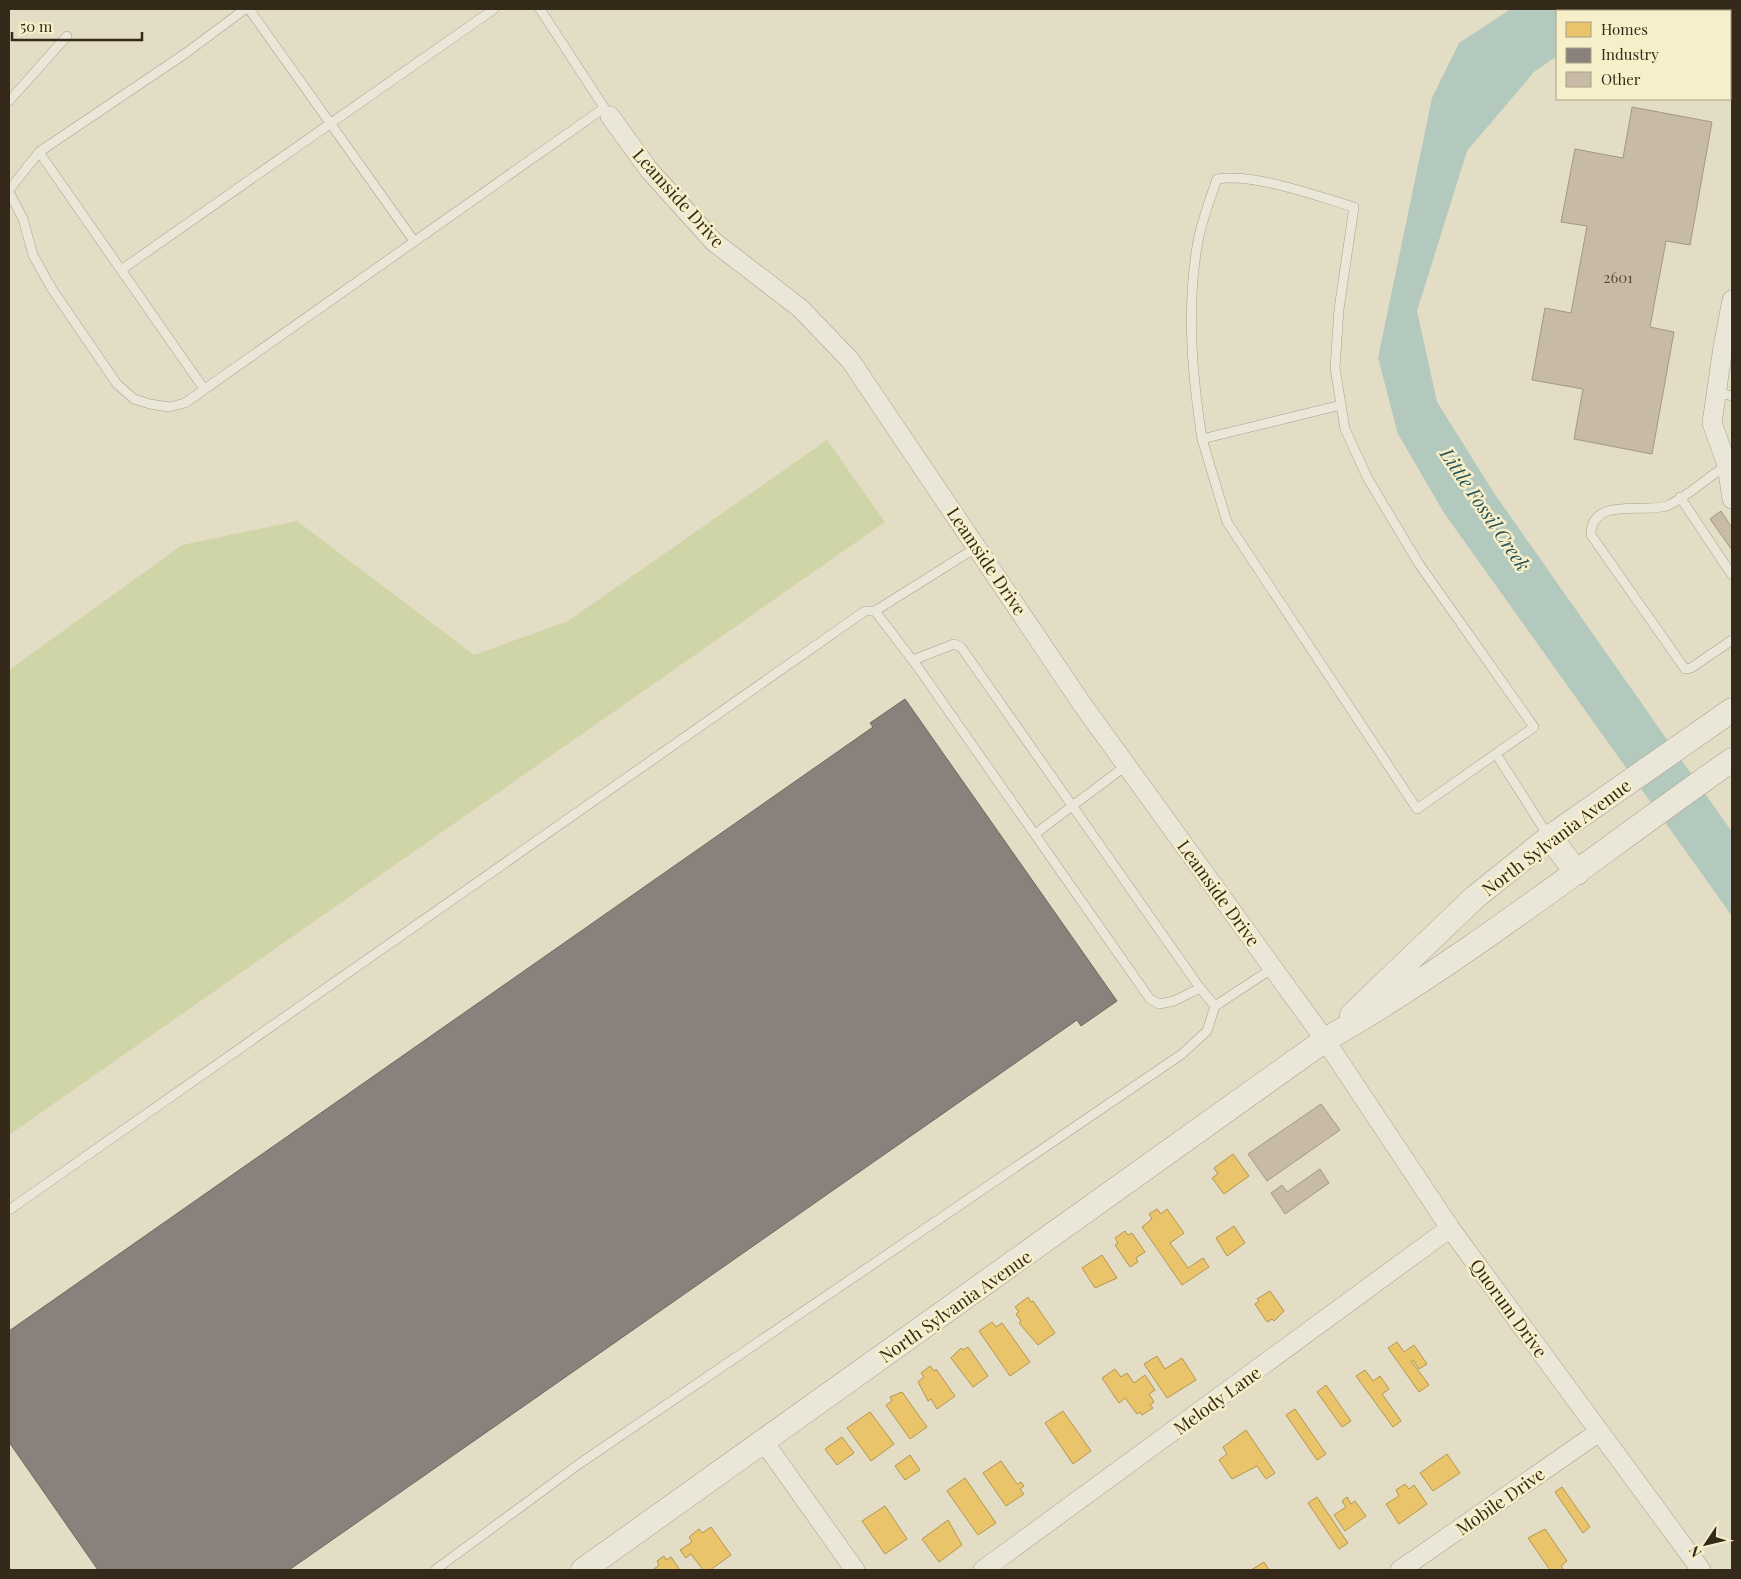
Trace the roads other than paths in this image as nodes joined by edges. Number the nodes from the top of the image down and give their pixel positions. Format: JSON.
{"nodes":[{"id":1,"x":247,"y":9,"type":"edge"},
{"id":2,"x":494,"y":9,"type":"edge"},
{"id":3,"x":540,"y":9,"type":"edge"},
{"id":4,"x":67,"y":36,"type":"dead end"},
{"id":5,"x":9,"y":101,"type":"edge"},
{"id":6,"x":607,"y":112,"type":"junction"},
{"id":7,"x":331,"y":124,"type":"junction"},
{"id":8,"x":39,"y":152,"type":"junction"},
{"id":9,"x":9,"y":191,"type":"edge"},
{"id":10,"x":414,"y":241,"type":"junction"},
{"id":11,"x":122,"y":270,"type":"junction"},
{"id":12,"x":1732,"y":302,"type":"edge"},
{"id":13,"x":1728,"y":348,"type":"edge"},
{"id":14,"x":204,"y":389,"type":"junction"},
{"id":15,"x":1724,"y":394,"type":"edge"},
{"id":16,"x":1341,"y":405,"type":"junction"},
{"id":17,"x":1202,"y":439,"type":"junction"},
{"id":18,"x":1730,"y":466,"type":"edge"},
{"id":19,"x":1680,"y":498,"type":"junction"},
{"id":20,"x":1732,"y":499,"type":"edge"},
{"id":21,"x":978,"y":547,"type":"junction"},
{"id":22,"x":1732,"y":575,"type":"edge"},
{"id":23,"x":875,"y":611,"type":"junction"},
{"id":24,"x":1732,"y":640,"type":"edge"},
{"id":25,"x":913,"y":660,"type":"junction"},
{"id":26,"x":1732,"y":710,"type":"edge"},
{"id":27,"x":1496,"y":754,"type":"junction"},
{"id":28,"x":1732,"y":760,"type":"edge"},
{"id":29,"x":1127,"y":765,"type":"junction"},
{"id":30,"x":1073,"y":805,"type":"junction"},
{"id":31,"x":1035,"y":834,"type":"junction"},
{"id":32,"x":1550,"y":837,"type":"junction"},
{"id":33,"x":1577,"y":872,"type":"junction"},
{"id":34,"x":1273,"y":968,"type":"junction"},
{"id":35,"x":1200,"y":988,"type":"junction"},
{"id":36,"x":1216,"y":1006,"type":"junction"},
{"id":37,"x":1326,"y":1040,"type":"junction"},
{"id":38,"x":9,"y":1210,"type":"edge"},
{"id":39,"x":1450,"y":1228,"type":"junction"},
{"id":40,"x":1599,"y":1432,"type":"junction"},
{"id":41,"x":764,"y":1442,"type":"junction"},
{"id":42,"x":435,"y":1570,"type":"edge"},
{"id":43,"x":583,"y":1570,"type":"edge"},
{"id":44,"x":855,"y":1570,"type":"edge"},
{"id":45,"x":983,"y":1570,"type":"edge"},
{"id":46,"x":1400,"y":1570,"type":"edge"},
{"id":47,"x":1701,"y":1570,"type":"edge"}],
"edges":[{"from":1,"to":7,"type":"lane"},
{"from":1,"to":8,"type":"lane"},
{"from":2,"to":7,"type":"lane"},
{"from":3,"to":6,"type":"lane"},
{"from":4,"to":5,"type":"lane"},
{"from":6,"to":10,"type":"lane"},
{"from":6,"to":21,"type":"street","name":"Leamside Drive"},
{"from":7,"to":10,"type":"lane"},
{"from":7,"to":11,"type":"lane"},
{"from":8,"to":9,"type":"lane"},
{"from":8,"to":11,"type":"lane"},
{"from":9,"to":14,"type":"lane"},
{"from":10,"to":14,"type":"lane"},
{"from":11,"to":14,"type":"lane"},
{"from":12,"to":13,"type":"street"},
{"from":13,"to":15,"type":"street"},
{"from":15,"to":18,"type":"street"},
{"from":16,"to":17,"type":"lane"},
{"from":16,"to":17,"type":"lane"},
{"from":16,"to":27,"type":"lane"},
{"from":17,"to":27,"type":"lane"},
{"from":18,"to":19,"type":"lane"},
{"from":18,"to":20,"type":"street"},
{"from":19,"to":22,"type":"lane"},
{"from":19,"to":24,"type":"lane"},
{"from":21,"to":23,"type":"lane"},
{"from":21,"to":29,"type":"street","name":"Leamside Drive"},
{"from":23,"to":25,"type":"lane"},
{"from":23,"to":38,"type":"lane"},
{"from":25,"to":30,"type":"lane"},
{"from":25,"to":31,"type":"lane"},
{"from":26,"to":32,"type":"street","name":"North Sylvania Avenue"},
{"from":27,"to":32,"type":"lane"},
{"from":28,"to":33,"type":"street","name":"North Sylvania Avenue"},
{"from":29,"to":30,"type":"lane"},
{"from":29,"to":34,"type":"street","name":"Leamside Drive"},
{"from":30,"to":31,"type":"lane"},
{"from":30,"to":35,"type":"lane"},
{"from":31,"to":35,"type":"lane"},
{"from":32,"to":33,"type":"street"},
{"from":32,"to":37,"type":"street","name":"North Sylvania Avenue"},
{"from":33,"to":37,"type":"street","name":"North Sylvania Avenue"},
{"from":34,"to":36,"type":"lane"},
{"from":34,"to":37,"type":"street","name":"Leamside Drive"},
{"from":35,"to":36,"type":"lane"},
{"from":36,"to":42,"type":"lane"},
{"from":37,"to":39,"type":"street","name":"Quorum Drive"},
{"from":37,"to":41,"type":"street","name":"North Sylvania Avenue"},
{"from":39,"to":40,"type":"street","name":"Quorum Drive"},
{"from":39,"to":45,"type":"street","name":"Melody Lane"},
{"from":40,"to":46,"type":"street","name":"Mobile Drive"},
{"from":40,"to":47,"type":"street","name":"Quorum Drive"},
{"from":41,"to":43,"type":"street","name":"North Sylvania Avenue"},
{"from":41,"to":44,"type":"street"}]}
